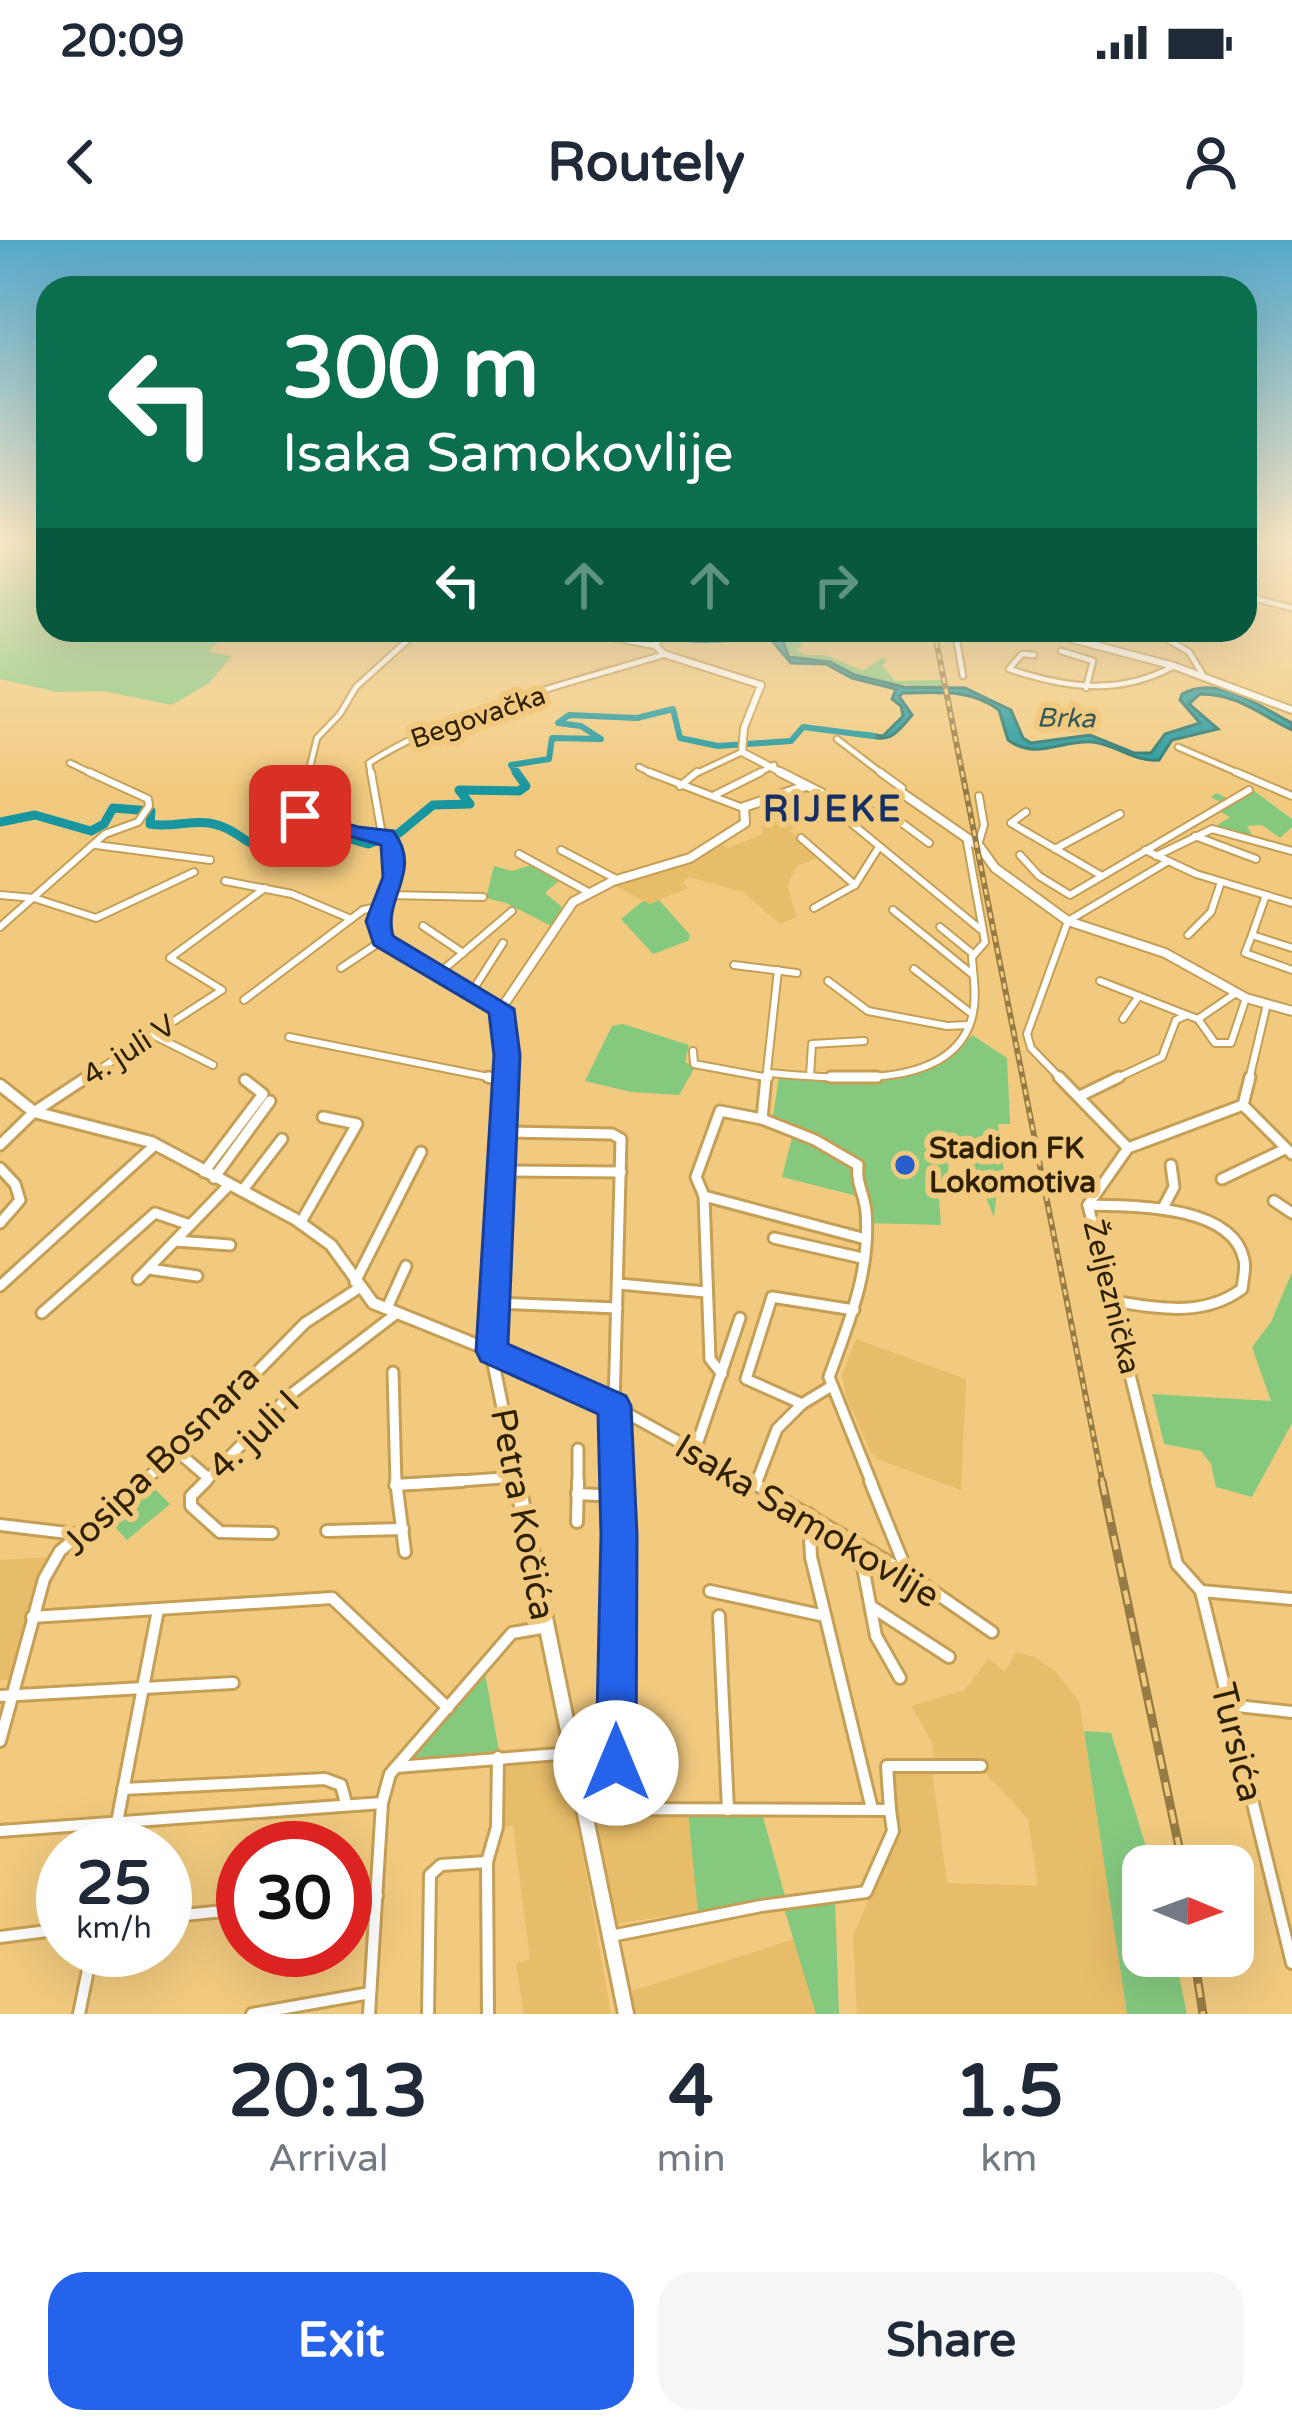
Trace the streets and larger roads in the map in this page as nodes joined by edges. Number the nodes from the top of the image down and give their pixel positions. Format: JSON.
{"nodes":[{"id":1,"x":406,"y":642,"type":"edge"},
{"id":2,"x":657,"y":642,"type":"edge"},
{"id":3,"x":957,"y":642,"type":"edge"},
{"id":4,"x":1081,"y":642,"type":"edge"},
{"id":5,"x":1096,"y":642,"type":"edge"},
{"id":6,"x":1173,"y":642,"type":"edge"},
{"id":7,"x":1094,"y":646,"type":"junction"},
{"id":8,"x":1061,"y":651,"type":"dead end"},
{"id":9,"x":662,"y":655,"type":"junction"},
{"id":10,"x":1034,"y":655,"type":"dead end"},
{"id":11,"x":1174,"y":666,"type":"junction"},
{"id":12,"x":1203,"y":675,"type":"junction"},
{"id":13,"x":963,"y":676,"type":"dead end"},
{"id":14,"x":1086,"y":688,"type":"junction"},
{"id":15,"x":1292,"y":710,"type":"edge"},
{"id":16,"x":837,"y":739,"type":"dead end"},
{"id":17,"x":1178,"y":747,"type":"dead end"},
{"id":18,"x":742,"y":749,"type":"junction"},
{"id":19,"x":70,"y":763,"type":"dead end"},
{"id":20,"x":774,"y":765,"type":"junction"},
{"id":21,"x":639,"y":766,"type":"dead end"},
{"id":22,"x":680,"y":786,"type":"junction"},
{"id":23,"x":806,"y":786,"type":"junction"},
{"id":24,"x":1249,"y":790,"type":"dead end"},
{"id":25,"x":898,"y":792,"type":"junction"},
{"id":26,"x":712,"y":796,"type":"junction"},
{"id":27,"x":979,"y":796,"type":"dead end"},
{"id":28,"x":1292,"y":796,"type":"edge"},
{"id":29,"x":872,"y":801,"type":"junction"},
{"id":30,"x":851,"y":807,"type":"junction"},
{"id":31,"x":743,"y":808,"type":"junction"},
{"id":32,"x":1026,"y":812,"type":"dead end"},
{"id":33,"x":1120,"y":814,"type":"dead end"},
{"id":34,"x":1194,"y":835,"type":"junction"},
{"id":35,"x":386,"y":836,"type":"junction"},
{"id":36,"x":801,"y":838,"type":"dead end"},
{"id":37,"x":929,"y":843,"type":"dead end"},
{"id":38,"x":973,"y":844,"type":"junction"},
{"id":39,"x":96,"y":845,"type":"junction"},
{"id":40,"x":879,"y":847,"type":"junction"},
{"id":41,"x":1055,"y":849,"type":"junction"},
{"id":42,"x":561,"y":850,"type":"dead end"},
{"id":43,"x":1145,"y":850,"type":"junction"},
{"id":44,"x":1292,"y":851,"type":"edge"},
{"id":45,"x":519,"y":854,"type":"dead end"},
{"id":46,"x":1020,"y":855,"type":"dead end"},
{"id":47,"x":1156,"y":856,"type":"junction"},
{"id":48,"x":1256,"y":859,"type":"dead end"},
{"id":49,"x":210,"y":860,"type":"dead end"},
{"id":50,"x":1167,"y":862,"type":"junction"},
{"id":51,"x":194,"y":872,"type":"dead end"},
{"id":52,"x":1103,"y":876,"type":"junction"},
{"id":53,"x":617,"y":880,"type":"junction"},
{"id":54,"x":224,"y":881,"type":"dead end"},
{"id":55,"x":1221,"y":882,"type":"junction"},
{"id":56,"x":856,"y":884,"type":"junction"},
{"id":57,"x":266,"y":888,"type":"junction"},
{"id":58,"x":590,"y":893,"type":"junction"},
{"id":59,"x":0,"y":895,"type":"edge"},
{"id":60,"x":388,"y":895,"type":"junction"},
{"id":61,"x":1070,"y":895,"type":"junction"},
{"id":62,"x":1266,"y":895,"type":"junction"},
{"id":63,"x":483,"y":897,"type":"dead end"},
{"id":64,"x":28,"y":899,"type":"junction"},
{"id":65,"x":1292,"y":902,"type":"edge"},
{"id":66,"x":382,"y":906,"type":"junction"},
{"id":67,"x":1087,"y":906,"type":"junction"},
{"id":68,"x":814,"y":908,"type":"dead end"},
{"id":69,"x":893,"y":910,"type":"dead end"},
{"id":70,"x":512,"y":911,"type":"dead end"},
{"id":71,"x":351,"y":919,"type":"junction"},
{"id":72,"x":1068,"y":921,"type":"junction"},
{"id":73,"x":423,"y":926,"type":"dead end"},
{"id":74,"x":0,"y":927,"type":"edge"},
{"id":75,"x":940,"y":927,"type":"dead end"},
{"id":76,"x":983,"y":931,"type":"junction"},
{"id":77,"x":1188,"y":935,"type":"dead end"},
{"id":78,"x":1252,"y":935,"type":"junction"},
{"id":79,"x":382,"y":940,"type":"junction"},
{"id":80,"x":503,"y":943,"type":"dead end"},
{"id":81,"x":1292,"y":948,"type":"edge"},
{"id":82,"x":463,"y":953,"type":"junction"},
{"id":83,"x":973,"y":954,"type":"junction"},
{"id":84,"x":734,"y":965,"type":"dead end"},
{"id":85,"x":341,"y":968,"type":"dead end"},
{"id":86,"x":914,"y":969,"type":"dead end"},
{"id":87,"x":778,"y":970,"type":"junction"},
{"id":88,"x":1292,"y":970,"type":"edge"},
{"id":89,"x":797,"y":973,"type":"dead end"},
{"id":90,"x":972,"y":974,"type":"junction"},
{"id":91,"x":437,"y":975,"type":"junction"},
{"id":92,"x":828,"y":981,"type":"dead end"},
{"id":93,"x":1100,"y":981,"type":"dead end"},
{"id":94,"x":471,"y":993,"type":"junction"},
{"id":95,"x":1139,"y":996,"type":"junction"},
{"id":96,"x":1241,"y":996,"type":"junction"},
{"id":97,"x":244,"y":1000,"type":"dead end"},
{"id":98,"x":1267,"y":1004,"type":"junction"},
{"id":99,"x":501,"y":1009,"type":"junction"},
{"id":100,"x":1292,"y":1011,"type":"edge"},
{"id":101,"x":972,"y":1014,"type":"junction"},
{"id":102,"x":1187,"y":1015,"type":"junction"},
{"id":103,"x":1123,"y":1019,"type":"dead end"},
{"id":104,"x":1198,"y":1019,"type":"junction"},
{"id":105,"x":970,"y":1025,"type":"junction"},
{"id":106,"x":152,"y":1035,"type":"junction"},
{"id":107,"x":289,"y":1037,"type":"dead end"},
{"id":108,"x":864,"y":1041,"type":"dead end"},
{"id":109,"x":693,"y":1051,"type":"dead end"},
{"id":110,"x":213,"y":1064,"type":"dead end"},
{"id":111,"x":768,"y":1075,"type":"junction"},
{"id":112,"x":810,"y":1076,"type":"junction"},
{"id":113,"x":245,"y":1080,"type":"dead end"},
{"id":114,"x":506,"y":1081,"type":"junction"},
{"id":115,"x":0,"y":1085,"type":"edge"},
{"id":116,"x":1080,"y":1096,"type":"junction"},
{"id":117,"x":270,"y":1101,"type":"dead end"},
{"id":118,"x":1243,"y":1105,"type":"junction"},
{"id":119,"x":34,"y":1112,"type":"junction"},
{"id":120,"x":323,"y":1117,"type":"dead end"},
{"id":121,"x":762,"y":1119,"type":"junction"},
{"id":122,"x":502,"y":1132,"type":"junction"},
{"id":123,"x":282,"y":1139,"type":"dead end"},
{"id":124,"x":0,"y":1145,"type":"edge"},
{"id":125,"x":155,"y":1145,"type":"junction"},
{"id":126,"x":1127,"y":1148,"type":"junction"},
{"id":127,"x":1289,"y":1151,"type":"edge"},
{"id":128,"x":421,"y":1152,"type":"dead end"},
{"id":129,"x":1171,"y":1165,"type":"dead end"},
{"id":130,"x":0,"y":1168,"type":"edge"},
{"id":131,"x":500,"y":1171,"type":"junction"},
{"id":132,"x":621,"y":1172,"type":"junction"},
{"id":133,"x":209,"y":1175,"type":"junction"},
{"id":134,"x":1222,"y":1179,"type":"dead end"},
{"id":135,"x":229,"y":1185,"type":"junction"},
{"id":136,"x":242,"y":1191,"type":"junction"},
{"id":137,"x":704,"y":1196,"type":"junction"},
{"id":138,"x":1274,"y":1201,"type":"dead end"},
{"id":139,"x":1088,"y":1205,"type":"junction"},
{"id":140,"x":1162,"y":1208,"type":"junction"},
{"id":141,"x":1292,"y":1213,"type":"edge"},
{"id":142,"x":302,"y":1222,"type":"junction"},
{"id":143,"x":0,"y":1223,"type":"edge"},
{"id":144,"x":190,"y":1225,"type":"junction"},
{"id":145,"x":774,"y":1238,"type":"dead end"},
{"id":146,"x":862,"y":1238,"type":"junction"},
{"id":147,"x":175,"y":1241,"type":"junction"},
{"id":148,"x":230,"y":1245,"type":"dead end"},
{"id":149,"x":862,"y":1258,"type":"junction"},
{"id":150,"x":406,"y":1266,"type":"dead end"},
{"id":151,"x":148,"y":1269,"type":"junction"},
{"id":152,"x":197,"y":1276,"type":"dead end"},
{"id":153,"x":138,"y":1279,"type":"dead end"},
{"id":154,"x":619,"y":1284,"type":"junction"},
{"id":155,"x":0,"y":1286,"type":"edge"},
{"id":156,"x":357,"y":1286,"type":"junction"},
{"id":157,"x":706,"y":1292,"type":"junction"},
{"id":158,"x":1112,"y":1301,"type":"junction"},
{"id":159,"x":495,"y":1303,"type":"junction"},
{"id":160,"x":617,"y":1308,"type":"junction"},
{"id":161,"x":854,"y":1310,"type":"junction"},
{"id":162,"x":392,"y":1311,"type":"junction"},
{"id":163,"x":42,"y":1313,"type":"dead end"},
{"id":164,"x":740,"y":1318,"type":"dead end"},
{"id":165,"x":492,"y":1351,"type":"junction"},
{"id":166,"x":393,"y":1372,"type":"dead end"},
{"id":167,"x":722,"y":1374,"type":"junction"},
{"id":168,"x":830,"y":1387,"type":"junction"},
{"id":169,"x":802,"y":1404,"type":"junction"},
{"id":170,"x":614,"y":1406,"type":"junction"},
{"id":171,"x":578,"y":1449,"type":"dead end"},
{"id":172,"x":694,"y":1450,"type":"junction"},
{"id":173,"x":178,"y":1452,"type":"junction"},
{"id":174,"x":207,"y":1477,"type":"junction"},
{"id":175,"x":516,"y":1477,"type":"junction"},
{"id":176,"x":756,"y":1484,"type":"junction"},
{"id":177,"x":395,"y":1485,"type":"junction"},
{"id":178,"x":577,"y":1494,"type":"junction"},
{"id":179,"x":619,"y":1496,"type":"junction"},
{"id":180,"x":809,"y":1514,"type":"junction"},
{"id":181,"x":577,"y":1522,"type":"dead end"},
{"id":182,"x":0,"y":1525,"type":"edge"},
{"id":183,"x":403,"y":1529,"type":"junction"},
{"id":184,"x":327,"y":1531,"type":"dead end"},
{"id":185,"x":272,"y":1533,"type":"dead end"},
{"id":186,"x":77,"y":1534,"type":"junction"},
{"id":187,"x":859,"y":1544,"type":"junction"},
{"id":188,"x":405,"y":1552,"type":"dead end"},
{"id":189,"x":907,"y":1573,"type":"junction"},
{"id":190,"x":710,"y":1591,"type":"dead end"},
{"id":191,"x":1201,"y":1591,"type":"junction"},
{"id":192,"x":1292,"y":1599,"type":"edge"},
{"id":193,"x":870,"y":1606,"type":"junction"},
{"id":194,"x":158,"y":1610,"type":"junction"},
{"id":195,"x":719,"y":1616,"type":"dead end"},
{"id":196,"x":826,"y":1616,"type":"junction"},
{"id":197,"x":32,"y":1617,"type":"junction"},
{"id":198,"x":547,"y":1627,"type":"junction"},
{"id":199,"x":992,"y":1632,"type":"dead end"},
{"id":200,"x":949,"y":1657,"type":"dead end"},
{"id":201,"x":900,"y":1678,"type":"dead end"},
{"id":202,"x":233,"y":1683,"type":"dead end"},
{"id":203,"x":143,"y":1686,"type":"junction"},
{"id":204,"x":6,"y":1695,"type":"edge"},
{"id":205,"x":1228,"y":1705,"type":"junction"},
{"id":206,"x":448,"y":1708,"type":"junction"},
{"id":207,"x":1292,"y":1712,"type":"edge"},
{"id":208,"x":0,"y":1741,"type":"edge"},
{"id":209,"x":572,"y":1753,"type":"junction"},
{"id":210,"x":498,"y":1757,"type":"junction"},
{"id":211,"x":981,"y":1766,"type":"dead end"},
{"id":212,"x":395,"y":1767,"type":"junction"},
{"id":213,"x":123,"y":1789,"type":"junction"},
{"id":214,"x":346,"y":1803,"type":"junction"},
{"id":215,"x":382,"y":1803,"type":"junction"},
{"id":216,"x":616,"y":1809,"type":"junction"},
{"id":217,"x":872,"y":1809,"type":"junction"},
{"id":218,"x":728,"y":1810,"type":"junction"},
{"id":219,"x":890,"y":1810,"type":"junction"},
{"id":220,"x":586,"y":1815,"type":"junction"},
{"id":221,"x":118,"y":1819,"type":"junction"},
{"id":222,"x":0,"y":1831,"type":"edge"},
{"id":223,"x":487,"y":1862,"type":"junction"},
{"id":224,"x":372,"y":1896,"type":"edge"},
{"id":225,"x":377,"y":1896,"type":"junction"},
{"id":226,"x":36,"y":1932,"type":"edge"},
{"id":227,"x":609,"y":1936,"type":"junction"},
{"id":228,"x":0,"y":1937,"type":"edge"},
{"id":229,"x":1292,"y":1963,"type":"edge"},
{"id":230,"x":87,"y":1977,"type":"edge"},
{"id":231,"x":370,"y":1993,"type":"junction"},
{"id":232,"x":79,"y":2014,"type":"edge"},
{"id":233,"x":252,"y":2014,"type":"edge"},
{"id":234,"x":369,"y":2014,"type":"edge"},
{"id":235,"x":428,"y":2014,"type":"edge"},
{"id":236,"x":488,"y":2014,"type":"edge"},
{"id":237,"x":626,"y":2014,"type":"edge"}],
"edges":[{"from":1,"to":35,"type":"street"},
{"from":2,"to":9,"type":"street"},
{"from":3,"to":13,"type":"street"},
{"from":4,"to":7,"type":"street"},
{"from":5,"to":7,"type":"street"},
{"from":6,"to":12,"type":"street"},
{"from":7,"to":11,"type":"street"},
{"from":8,"to":14,"type":"street"},
{"from":9,"to":18,"type":"street"},
{"from":9,"to":35,"type":"street","name":"Begovačka"},
{"from":10,"to":14,"type":"street"},
{"from":11,"to":12,"type":"street"},
{"from":11,"to":14,"type":"street"},
{"from":12,"to":15,"type":"street"},
{"from":16,"to":25,"type":"street"},
{"from":17,"to":28,"type":"street"},
{"from":18,"to":20,"type":"street"},
{"from":18,"to":22,"type":"street"},
{"from":19,"to":39,"type":"street"},
{"from":20,"to":23,"type":"street"},
{"from":20,"to":26,"type":"street"},
{"from":21,"to":22,"type":"street"},
{"from":22,"to":26,"type":"street"},
{"from":23,"to":30,"type":"street"},
{"from":23,"to":31,"type":"street"},
{"from":24,"to":43,"type":"street"},
{"from":25,"to":29,"type":"street"},
{"from":25,"to":38,"type":"street"},
{"from":26,"to":31,"type":"street"},
{"from":27,"to":38,"type":"street"},
{"from":29,"to":30,"type":"street"},
{"from":29,"to":37,"type":"street"},
{"from":30,"to":40,"type":"street"},
{"from":31,"to":53,"type":"street"},
{"from":32,"to":41,"type":"street"},
{"from":33,"to":41,"type":"street"},
{"from":34,"to":44,"type":"street"},
{"from":34,"to":47,"type":"street"},
{"from":34,"to":48,"type":"street"},
{"from":35,"to":60,"type":"street"},
{"from":36,"to":56,"type":"street"},
{"from":38,"to":72,"type":"street"},
{"from":38,"to":76,"type":"street"},
{"from":39,"to":49,"type":"street"},
{"from":39,"to":64,"type":"street"},
{"from":40,"to":56,"type":"street"},
{"from":40,"to":76,"type":"street"},
{"from":41,"to":52,"type":"street"},
{"from":42,"to":53,"type":"street"},
{"from":43,"to":47,"type":"street"},
{"from":43,"to":52,"type":"street"},
{"from":45,"to":58,"type":"street"},
{"from":46,"to":61,"type":"street"},
{"from":47,"to":50,"type":"street"},
{"from":50,"to":55,"type":"street"},
{"from":50,"to":67,"type":"street"},
{"from":51,"to":64,"type":"street"},
{"from":52,"to":61,"type":"street"},
{"from":53,"to":58,"type":"street"},
{"from":54,"to":57,"type":"street"},
{"from":55,"to":62,"type":"street"},
{"from":55,"to":77,"type":"street"},
{"from":56,"to":68,"type":"street"},
{"from":57,"to":71,"type":"street"},
{"from":57,"to":106,"type":"street","name":"4. juli V"},
{"from":58,"to":99,"type":"street"},
{"from":59,"to":64,"type":"street"},
{"from":60,"to":63,"type":"street"},
{"from":60,"to":66,"type":"street"},
{"from":61,"to":67,"type":"street"},
{"from":62,"to":65,"type":"street"},
{"from":62,"to":78,"type":"street"},
{"from":64,"to":74,"type":"street"},
{"from":66,"to":71,"type":"street"},
{"from":66,"to":79,"type":"street"},
{"from":67,"to":72,"type":"street"},
{"from":69,"to":90,"type":"street"},
{"from":70,"to":82,"type":"street"},
{"from":71,"to":97,"type":"street"},
{"from":72,"to":96,"type":"street"},
{"from":72,"to":116,"type":"street"},
{"from":73,"to":82,"type":"street"},
{"from":75,"to":83,"type":"street"},
{"from":76,"to":83,"type":"street"},
{"from":78,"to":81,"type":"street"},
{"from":78,"to":88,"type":"street"},
{"from":79,"to":85,"type":"street"},
{"from":79,"to":91,"type":"street"},
{"from":80,"to":94,"type":"street"},
{"from":82,"to":91,"type":"street"},
{"from":83,"to":90,"type":"street"},
{"from":84,"to":87,"type":"street"},
{"from":86,"to":101,"type":"street"},
{"from":87,"to":89,"type":"street"},
{"from":87,"to":111,"type":"street"},
{"from":90,"to":101,"type":"street"},
{"from":91,"to":94,"type":"street"},
{"from":92,"to":105,"type":"street"},
{"from":93,"to":95,"type":"street"},
{"from":94,"to":99,"type":"street"},
{"from":95,"to":102,"type":"street"},
{"from":95,"to":103,"type":"street"},
{"from":96,"to":98,"type":"street"},
{"from":96,"to":104,"type":"street"},
{"from":96,"to":104,"type":"street"},
{"from":98,"to":100,"type":"street"},
{"from":98,"to":118,"type":"street"},
{"from":99,"to":114,"type":"street","name":"Petra Kočića"},
{"from":101,"to":105,"type":"street"},
{"from":102,"to":104,"type":"street"},
{"from":102,"to":116,"type":"street"},
{"from":105,"to":112,"type":"street"},
{"from":106,"to":110,"type":"street"},
{"from":106,"to":119,"type":"street","name":"4. juli V"},
{"from":107,"to":114,"type":"street"},
{"from":108,"to":112,"type":"street"},
{"from":109,"to":111,"type":"street"},
{"from":111,"to":112,"type":"street"},
{"from":111,"to":121,"type":"street"},
{"from":113,"to":133,"type":"street"},
{"from":114,"to":122,"type":"street","name":"Petra Kočića"},
{"from":115,"to":119,"type":"street"},
{"from":116,"to":126,"type":"street"},
{"from":117,"to":133,"type":"street"},
{"from":118,"to":126,"type":"street"},
{"from":118,"to":127,"type":"street"},
{"from":119,"to":124,"type":"street","name":"4. juli V"},
{"from":119,"to":125,"type":"street"},
{"from":120,"to":142,"type":"street"},
{"from":121,"to":137,"type":"street"},
{"from":121,"to":146,"type":"street"},
{"from":122,"to":131,"type":"street","name":"Petra Kočića"},
{"from":122,"to":132,"type":"street"},
{"from":123,"to":136,"type":"street"},
{"from":125,"to":133,"type":"street"},
{"from":125,"to":155,"type":"street"},
{"from":126,"to":139,"type":"street","name":"Željeznička"},
{"from":127,"to":134,"type":"street"},
{"from":128,"to":156,"type":"street"},
{"from":129,"to":140,"type":"street"},
{"from":130,"to":143,"type":"street"},
{"from":131,"to":132,"type":"street"},
{"from":131,"to":159,"type":"street","name":"Petra Kočića"},
{"from":132,"to":154,"type":"street"},
{"from":133,"to":135,"type":"street"},
{"from":135,"to":136,"type":"street"},
{"from":135,"to":144,"type":"street"},
{"from":136,"to":142,"type":"street"},
{"from":137,"to":146,"type":"street"},
{"from":137,"to":157,"type":"street"},
{"from":138,"to":141,"type":"street"},
{"from":139,"to":140,"type":"street"},
{"from":139,"to":158,"type":"street","name":"Željeznička"},
{"from":140,"to":158,"type":"street"},
{"from":142,"to":156,"type":"street"},
{"from":144,"to":147,"type":"street"},
{"from":144,"to":163,"type":"street"},
{"from":145,"to":149,"type":"street"},
{"from":146,"to":149,"type":"street"},
{"from":147,"to":148,"type":"street"},
{"from":147,"to":151,"type":"street"},
{"from":149,"to":161,"type":"street"},
{"from":150,"to":162,"type":"street"},
{"from":151,"to":152,"type":"street"},
{"from":151,"to":153,"type":"street"},
{"from":154,"to":157,"type":"street"},
{"from":154,"to":160,"type":"street"},
{"from":156,"to":162,"type":"street"},
{"from":156,"to":173,"type":"street","name":"Josipa Bosnara"},
{"from":157,"to":167,"type":"street"},
{"from":158,"to":191,"type":"street","name":"Željeznička"},
{"from":159,"to":160,"type":"street"},
{"from":159,"to":165,"type":"street","name":"Petra Kočića"},
{"from":160,"to":170,"type":"street"},
{"from":161,"to":168,"type":"street"},
{"from":161,"to":169,"type":"street"},
{"from":162,"to":165,"type":"street"},
{"from":162,"to":174,"type":"street","name":"4. juli I"},
{"from":164,"to":167,"type":"street"},
{"from":165,"to":170,"type":"street","name":"Isaka Samokovlije"},
{"from":165,"to":175,"type":"street","name":"Petra Kočića"},
{"from":166,"to":177,"type":"street"},
{"from":167,"to":172,"type":"street"},
{"from":168,"to":169,"type":"street"},
{"from":168,"to":189,"type":"street"},
{"from":169,"to":176,"type":"street"},
{"from":170,"to":172,"type":"street","name":"Isaka Samokovlije"},
{"from":170,"to":179,"type":"street"},
{"from":171,"to":178,"type":"street"},
{"from":172,"to":176,"type":"street","name":"Isaka Samokovlije"},
{"from":173,"to":174,"type":"street"},
{"from":173,"to":186,"type":"street","name":"Josipa Bosnara"},
{"from":174,"to":185,"type":"street","name":"4. juli I"},
{"from":175,"to":177,"type":"street"},
{"from":175,"to":198,"type":"street","name":"Petra Kočića"},
{"from":176,"to":180,"type":"street","name":"Isaka Samokovlije"},
{"from":177,"to":183,"type":"street"},
{"from":178,"to":179,"type":"street"},
{"from":178,"to":181,"type":"street"},
{"from":179,"to":216,"type":"street"},
{"from":180,"to":187,"type":"street","name":"Isaka Samokovlije"},
{"from":180,"to":196,"type":"street"},
{"from":182,"to":186,"type":"street"},
{"from":183,"to":184,"type":"street"},
{"from":183,"to":188,"type":"street"},
{"from":186,"to":197,"type":"street","name":"Josipa Bosnara"},
{"from":187,"to":189,"type":"street","name":"Isaka Samokovlije"},
{"from":187,"to":193,"type":"street"},
{"from":189,"to":199,"type":"street","name":"Isaka Samokovlije"},
{"from":190,"to":196,"type":"street"},
{"from":191,"to":192,"type":"street"},
{"from":191,"to":205,"type":"street","name":"Tursića"},
{"from":193,"to":200,"type":"street"},
{"from":193,"to":201,"type":"street"},
{"from":194,"to":197,"type":"street"},
{"from":194,"to":203,"type":"street"},
{"from":194,"to":206,"type":"street"},
{"from":195,"to":218,"type":"street"},
{"from":196,"to":217,"type":"street"},
{"from":197,"to":204,"type":"street","name":"Josipa Bosnara"},
{"from":198,"to":206,"type":"street"},
{"from":198,"to":209,"type":"street","name":"Petra Kočića"},
{"from":202,"to":203,"type":"street"},
{"from":203,"to":204,"type":"street"},
{"from":203,"to":213,"type":"street"},
{"from":204,"to":208,"type":"street","name":"Josipa Bosnara"},
{"from":205,"to":207,"type":"street"},
{"from":205,"to":229,"type":"street","name":"Tursića"},
{"from":206,"to":212,"type":"street"},
{"from":209,"to":210,"type":"street"},
{"from":209,"to":220,"type":"street","name":"Petra Kočića"},
{"from":210,"to":212,"type":"street"},
{"from":210,"to":223,"type":"street"},
{"from":211,"to":219,"type":"street"},
{"from":212,"to":215,"type":"street"},
{"from":213,"to":214,"type":"street"},
{"from":213,"to":221,"type":"street"},
{"from":214,"to":215,"type":"street"},
{"from":214,"to":221,"type":"street"},
{"from":215,"to":225,"type":"street"},
{"from":216,"to":218,"type":"street"},
{"from":216,"to":220,"type":"street"},
{"from":217,"to":218,"type":"street"},
{"from":217,"to":219,"type":"street"},
{"from":219,"to":227,"type":"street"},
{"from":220,"to":227,"type":"street","name":"Petra Kočića"},
{"from":221,"to":222,"type":"street"},
{"from":223,"to":235,"type":"street"},
{"from":223,"to":236,"type":"street"},
{"from":224,"to":225,"type":"street"},
{"from":225,"to":231,"type":"street"},
{"from":226,"to":228,"type":"street"},
{"from":227,"to":237,"type":"street","name":"Petra Kočića"},
{"from":230,"to":232,"type":"street"},
{"from":231,"to":233,"type":"street"},
{"from":231,"to":234,"type":"street"}]}
